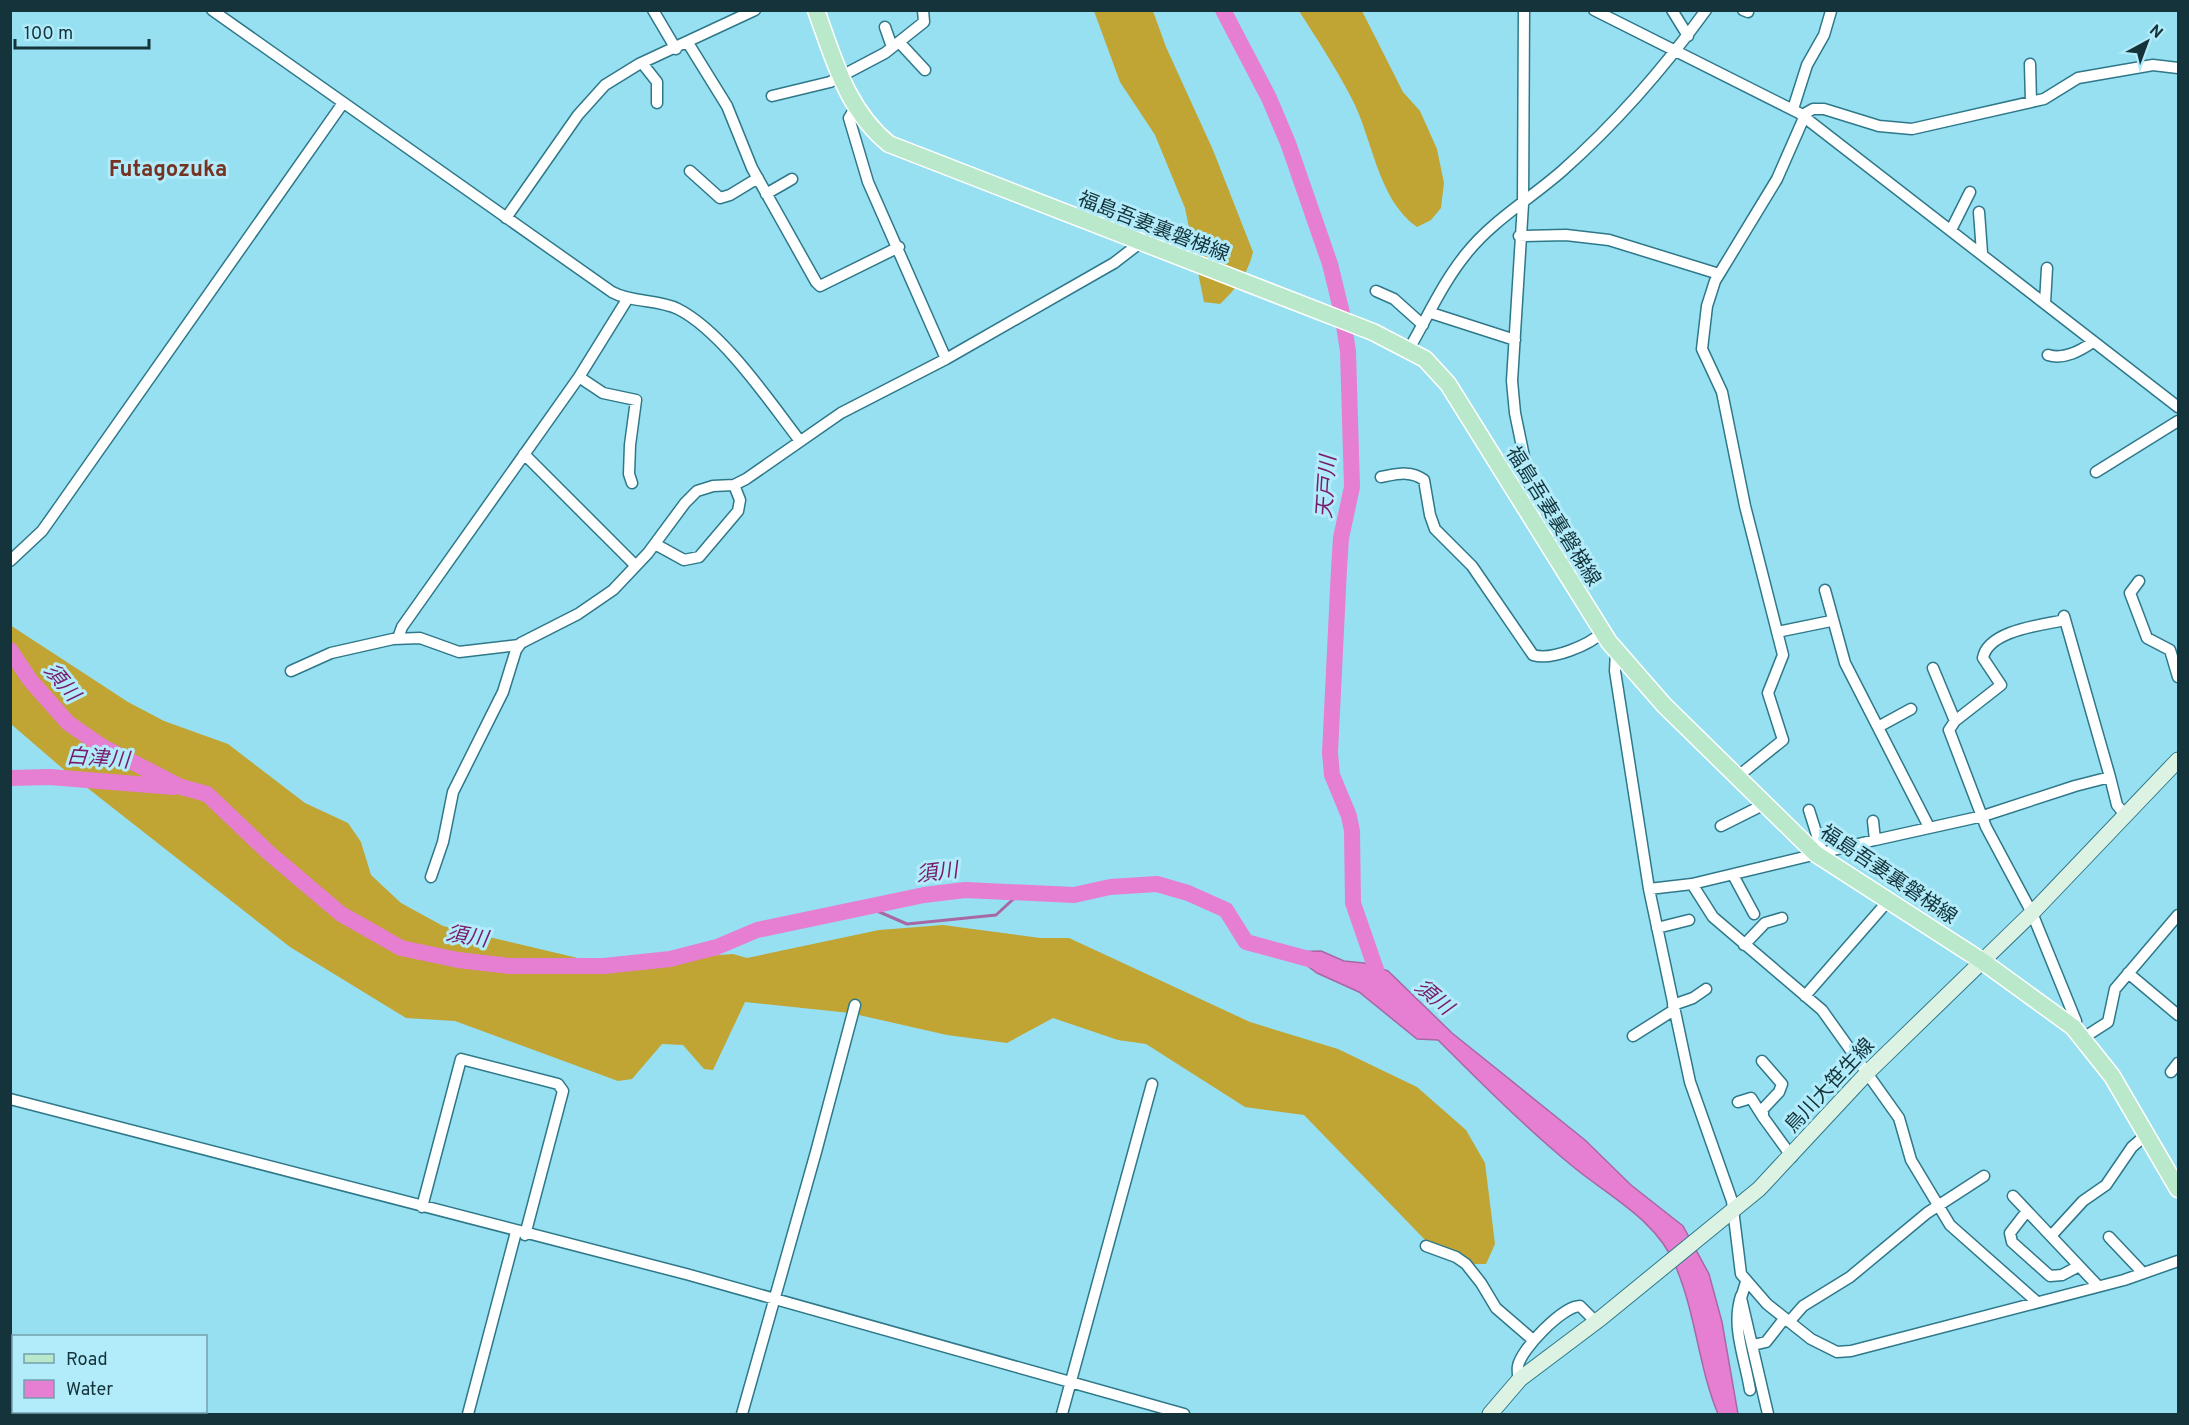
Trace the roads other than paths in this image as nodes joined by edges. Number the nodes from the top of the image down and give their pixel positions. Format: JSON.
{"nodes":[{"id":1,"x":212,"y":10,"type":"edge"},
{"id":2,"x":652,"y":10,"type":"edge"},
{"id":3,"x":755,"y":10,"type":"edge"},
{"id":4,"x":816,"y":10,"type":"edge"},
{"id":5,"x":923,"y":10,"type":"edge"},
{"id":6,"x":1524,"y":10,"type":"edge"},
{"id":7,"x":1594,"y":10,"type":"edge"},
{"id":8,"x":1672,"y":10,"type":"edge"},
{"id":9,"x":1706,"y":10,"type":"edge"},
{"id":10,"x":1831,"y":11,"type":"edge"},
{"id":11,"x":738,"y":15,"type":"edge"},
{"id":12,"x":885,"y":27,"type":"dead end"},
{"id":13,"x":1688,"y":36,"type":"junction"},
{"id":14,"x":688,"y":43,"type":"junction"},
{"id":15,"x":896,"y":45,"type":"junction"},
{"id":16,"x":676,"y":49,"type":"junction"},
{"id":17,"x":1677,"y":50,"type":"junction"},
{"id":18,"x":642,"y":63,"type":"junction"},
{"id":19,"x":2030,"y":64,"type":"dead end"},
{"id":20,"x":2178,"y":68,"type":"edge"},
{"id":21,"x":925,"y":70,"type":"dead end"},
{"id":22,"x":840,"y":76,"type":"junction"},
{"id":23,"x":772,"y":96,"type":"dead end"},
{"id":24,"x":2031,"y":102,"type":"junction"},
{"id":25,"x":343,"y":103,"type":"junction"},
{"id":26,"x":657,"y":103,"type":"dead end"},
{"id":27,"x":855,"y":108,"type":"junction"},
{"id":28,"x":1793,"y":109,"type":"junction"},
{"id":29,"x":1804,"y":116,"type":"junction"},
{"id":30,"x":690,"y":171,"type":"dead end"},
{"id":31,"x":758,"y":178,"type":"junction"},
{"id":32,"x":792,"y":179,"type":"dead end"},
{"id":33,"x":1970,"y":192,"type":"dead end"},
{"id":34,"x":766,"y":194,"type":"junction"},
{"id":35,"x":1523,"y":204,"type":"junction"},
{"id":36,"x":1979,"y":212,"type":"dead end"},
{"id":37,"x":506,"y":218,"type":"junction"},
{"id":38,"x":1951,"y":230,"type":"junction"},
{"id":39,"x":1519,"y":236,"type":"junction"},
{"id":40,"x":1140,"y":243,"type":"junction"},
{"id":41,"x":898,"y":247,"type":"junction"},
{"id":42,"x":1982,"y":254,"type":"junction"},
{"id":43,"x":2047,"y":268,"type":"dead end"},
{"id":44,"x":1719,"y":274,"type":"junction"},
{"id":45,"x":1376,"y":291,"type":"dead end"},
{"id":46,"x":628,"y":298,"type":"junction"},
{"id":47,"x":2045,"y":303,"type":"junction"},
{"id":48,"x":1431,"y":313,"type":"junction"},
{"id":49,"x":1424,"y":325,"type":"junction"},
{"id":50,"x":1515,"y":340,"type":"junction"},
{"id":51,"x":2093,"y":342,"type":"junction"},
{"id":52,"x":1409,"y":349,"type":"junction"},
{"id":53,"x":2048,"y":355,"type":"dead end"},
{"id":54,"x":946,"y":359,"type":"junction"},
{"id":55,"x":579,"y":377,"type":"junction"},
{"id":56,"x":2178,"y":407,"type":"edge"},
{"id":57,"x":2178,"y":421,"type":"edge"},
{"id":58,"x":800,"y":441,"type":"junction"},
{"id":59,"x":524,"y":454,"type":"junction"},
{"id":60,"x":2096,"y":472,"type":"dead end"},
{"id":61,"x":1381,"y":477,"type":"dead end"},
{"id":62,"x":632,"y":483,"type":"dead end"},
{"id":63,"x":734,"y":485,"type":"junction"},
{"id":64,"x":1537,"y":530,"type":"junction"},
{"id":65,"x":655,"y":544,"type":"junction"},
{"id":66,"x":10,"y":561,"type":"edge"},
{"id":67,"x":636,"y":566,"type":"junction"},
{"id":68,"x":2139,"y":581,"type":"dead end"},
{"id":69,"x":1824,"y":590,"type":"dead end"},
{"id":70,"x":1831,"y":621,"type":"junction"},
{"id":71,"x":1603,"y":632,"type":"junction"},
{"id":72,"x":1777,"y":632,"type":"junction"},
{"id":73,"x":398,"y":638,"type":"junction"},
{"id":74,"x":519,"y":645,"type":"junction"},
{"id":75,"x":1616,"y":651,"type":"junction"},
{"id":76,"x":1934,"y":668,"type":"dead end"},
{"id":77,"x":291,"y":671,"type":"dead end"},
{"id":78,"x":2178,"y":677,"type":"edge"},
{"id":79,"x":1911,"y":709,"type":"dead end"},
{"id":80,"x":1955,"y":721,"type":"junction"},
{"id":81,"x":1878,"y":727,"type":"junction"},
{"id":82,"x":2177,"y":764,"type":"edge"},
{"id":83,"x":1737,"y":777,"type":"junction"},
{"id":84,"x":2110,"y":777,"type":"junction"},
{"id":85,"x":1765,"y":804,"type":"junction"},
{"id":86,"x":1809,"y":810,"type":"dead end"},
{"id":87,"x":1983,"y":816,"type":"junction"},
{"id":88,"x":2126,"y":816,"type":"junction"},
{"id":89,"x":1873,"y":821,"type":"dead end"},
{"id":90,"x":1721,"y":826,"type":"dead end"},
{"id":91,"x":1929,"y":827,"type":"junction"},
{"id":92,"x":1875,"y":840,"type":"junction"},
{"id":93,"x":1819,"y":853,"type":"junction"},
{"id":94,"x":1733,"y":875,"type":"junction"},
{"id":95,"x":431,"y":877,"type":"dead end"},
{"id":96,"x":1692,"y":884,"type":"junction"},
{"id":97,"x":1649,"y":889,"type":"junction"},
{"id":98,"x":1888,"y":901,"type":"junction"},
{"id":99,"x":2032,"y":912,"type":"junction"},
{"id":100,"x":1754,"y":914,"type":"dead end"},
{"id":101,"x":2178,"y":915,"type":"edge"},
{"id":102,"x":1782,"y":918,"type":"dead end"},
{"id":103,"x":1689,"y":920,"type":"dead end"},
{"id":104,"x":1657,"y":928,"type":"junction"},
{"id":105,"x":1744,"y":945,"type":"junction"},
{"id":106,"x":1982,"y":961,"type":"junction"},
{"id":107,"x":2128,"y":973,"type":"junction"},
{"id":108,"x":1706,"y":989,"type":"dead end"},
{"id":109,"x":1805,"y":996,"type":"junction"},
{"id":110,"x":855,"y":1005,"type":"dead end"},
{"id":111,"x":1674,"y":1007,"type":"junction"},
{"id":112,"x":2178,"y":1015,"type":"edge"},
{"id":113,"x":2078,"y":1032,"type":"junction"},
{"id":114,"x":1633,"y":1036,"type":"dead end"},
{"id":115,"x":1762,"y":1061,"type":"dead end"},
{"id":116,"x":1868,"y":1072,"type":"junction"},
{"id":117,"x":1152,"y":1084,"type":"dead end"},
{"id":118,"x":10,"y":1099,"type":"edge"},
{"id":119,"x":1738,"y":1102,"type":"dead end"},
{"id":120,"x":1763,"y":1117,"type":"junction"},
{"id":121,"x":2146,"y":1134,"type":"junction"},
{"id":122,"x":1792,"y":1157,"type":"junction"},
{"id":123,"x":1984,"y":1176,"type":"dead end"},
{"id":124,"x":2178,"y":1189,"type":"edge"},
{"id":125,"x":2013,"y":1196,"type":"dead end"},
{"id":126,"x":1937,"y":1205,"type":"junction"},
{"id":127,"x":422,"y":1207,"type":"junction"},
{"id":128,"x":1733,"y":1211,"type":"junction"},
{"id":129,"x":2027,"y":1211,"type":"junction"},
{"id":130,"x":521,"y":1234,"type":"junction"},
{"id":131,"x":2051,"y":1236,"type":"junction"},
{"id":132,"x":2109,"y":1237,"type":"dead end"},
{"id":133,"x":1426,"y":1246,"type":"dead end"},
{"id":134,"x":2178,"y":1261,"type":"edge"},
{"id":135,"x":2079,"y":1266,"type":"junction"},
{"id":136,"x":2143,"y":1273,"type":"junction"},
{"id":137,"x":2098,"y":1286,"type":"junction"},
{"id":138,"x":1744,"y":1287,"type":"junction"},
{"id":139,"x":775,"y":1300,"type":"junction"},
{"id":140,"x":2037,"y":1302,"type":"junction"},
{"id":141,"x":1598,"y":1320,"type":"junction"},
{"id":142,"x":1786,"y":1321,"type":"junction"},
{"id":143,"x":1533,"y":1340,"type":"junction"},
{"id":144,"x":1753,"y":1345,"type":"junction"},
{"id":145,"x":1520,"y":1380,"type":"junction"},
{"id":146,"x":1071,"y":1383,"type":"junction"},
{"id":147,"x":1750,"y":1390,"type":"dead end"},
{"id":148,"x":468,"y":1414,"type":"edge"},
{"id":149,"x":742,"y":1414,"type":"edge"},
{"id":150,"x":1062,"y":1414,"type":"edge"},
{"id":151,"x":1184,"y":1414,"type":"edge"},
{"id":152,"x":1490,"y":1414,"type":"edge"},
{"id":153,"x":1768,"y":1414,"type":"edge"}],
"edges":[{"from":1,"to":25,"type":"street"},
{"from":2,"to":16,"type":"street"},
{"from":3,"to":11,"type":"street"},
{"from":4,"to":22,"type":"main road","name":"福島吾妻裏磐梯線"},
{"from":5,"to":15,"type":"street"},
{"from":6,"to":35,"type":"street"},
{"from":7,"to":17,"type":"street"},
{"from":8,"to":13,"type":"street"},
{"from":9,"to":13,"type":"street"},
{"from":10,"to":28,"type":"street"},
{"from":11,"to":14,"type":"street"},
{"from":12,"to":15,"type":"street"},
{"from":13,"to":17,"type":"street"},
{"from":14,"to":16,"type":"street"},
{"from":14,"to":31,"type":"street"},
{"from":15,"to":21,"type":"street"},
{"from":15,"to":22,"type":"street"},
{"from":16,"to":18,"type":"street"},
{"from":17,"to":28,"type":"street"},
{"from":17,"to":35,"type":"street"},
{"from":18,"to":26,"type":"street"},
{"from":18,"to":37,"type":"street"},
{"from":19,"to":24,"type":"street"},
{"from":20,"to":24,"type":"street"},
{"from":22,"to":23,"type":"street"},
{"from":22,"to":27,"type":"main road","name":"福島吾妻裏磐梯線"},
{"from":24,"to":29,"type":"street"},
{"from":25,"to":37,"type":"street"},
{"from":25,"to":66,"type":"street"},
{"from":27,"to":40,"type":"main road","name":"福島吾妻裏磐梯線"},
{"from":27,"to":41,"type":"street"},
{"from":28,"to":29,"type":"street"},
{"from":29,"to":38,"type":"street"},
{"from":29,"to":44,"type":"street"},
{"from":30,"to":31,"type":"street"},
{"from":31,"to":34,"type":"street"},
{"from":32,"to":34,"type":"street"},
{"from":33,"to":38,"type":"street"},
{"from":34,"to":41,"type":"street"},
{"from":35,"to":39,"type":"street"},
{"from":35,"to":48,"type":"street"},
{"from":36,"to":42,"type":"street"},
{"from":37,"to":46,"type":"street"},
{"from":38,"to":42,"type":"street"},
{"from":39,"to":44,"type":"street"},
{"from":39,"to":50,"type":"street"},
{"from":40,"to":52,"type":"main road","name":"福島吾妻裏磐梯線"},
{"from":40,"to":54,"type":"street"},
{"from":41,"to":54,"type":"street"},
{"from":42,"to":47,"type":"street"},
{"from":43,"to":47,"type":"street"},
{"from":44,"to":72,"type":"street"},
{"from":45,"to":49,"type":"street"},
{"from":46,"to":55,"type":"street"},
{"from":46,"to":58,"type":"street"},
{"from":47,"to":51,"type":"street"},
{"from":48,"to":49,"type":"street"},
{"from":48,"to":50,"type":"street"},
{"from":49,"to":52,"type":"street"},
{"from":50,"to":64,"type":"street"},
{"from":51,"to":53,"type":"street"},
{"from":51,"to":56,"type":"street"},
{"from":52,"to":64,"type":"main road","name":"福島吾妻裏磐梯線"},
{"from":54,"to":58,"type":"street"},
{"from":55,"to":59,"type":"street"},
{"from":55,"to":62,"type":"street"},
{"from":57,"to":60,"type":"street"},
{"from":58,"to":63,"type":"street"},
{"from":59,"to":67,"type":"street"},
{"from":59,"to":73,"type":"street"},
{"from":61,"to":71,"type":"street"},
{"from":63,"to":65,"type":"street"},
{"from":63,"to":65,"type":"street"},
{"from":64,"to":71,"type":"main road","name":"福島吾妻裏磐梯線"},
{"from":65,"to":67,"type":"street"},
{"from":67,"to":74,"type":"street"},
{"from":68,"to":78,"type":"street"},
{"from":69,"to":70,"type":"street"},
{"from":70,"to":72,"type":"street"},
{"from":70,"to":81,"type":"street"},
{"from":71,"to":75,"type":"main road","name":"福島吾妻裏磐梯線"},
{"from":72,"to":83,"type":"street"},
{"from":73,"to":74,"type":"street"},
{"from":73,"to":77,"type":"street"},
{"from":74,"to":95,"type":"street"},
{"from":75,"to":83,"type":"main road","name":"福島吾妻裏磐梯線"},
{"from":75,"to":97,"type":"street"},
{"from":76,"to":80,"type":"street"},
{"from":79,"to":81,"type":"street"},
{"from":80,"to":84,"type":"street"},
{"from":80,"to":87,"type":"street"},
{"from":81,"to":91,"type":"street"},
{"from":82,"to":88,"type":"street","name":"鳥川大笹生線"},
{"from":83,"to":85,"type":"main road","name":"福島吾妻裏磐梯線"},
{"from":84,"to":87,"type":"street"},
{"from":84,"to":88,"type":"street"},
{"from":85,"to":90,"type":"street"},
{"from":85,"to":93,"type":"main road","name":"福島吾妻裏磐梯線"},
{"from":86,"to":93,"type":"street"},
{"from":87,"to":91,"type":"street"},
{"from":87,"to":99,"type":"street"},
{"from":88,"to":99,"type":"street","name":"鳥川大笹生線"},
{"from":89,"to":92,"type":"street"},
{"from":91,"to":92,"type":"street"},
{"from":92,"to":93,"type":"street"},
{"from":93,"to":94,"type":"street"},
{"from":93,"to":98,"type":"main road","name":"福島吾妻裏磐梯線"},
{"from":94,"to":96,"type":"street"},
{"from":94,"to":100,"type":"street"},
{"from":96,"to":97,"type":"street"},
{"from":96,"to":105,"type":"street"},
{"from":97,"to":104,"type":"street"},
{"from":98,"to":106,"type":"main road","name":"福島吾妻裏磐梯線"},
{"from":98,"to":109,"type":"street"},
{"from":99,"to":106,"type":"street","name":"鳥川大笹生線"},
{"from":99,"to":113,"type":"street"},
{"from":101,"to":107,"type":"street"},
{"from":102,"to":105,"type":"street"},
{"from":103,"to":104,"type":"street"},
{"from":104,"to":111,"type":"street"},
{"from":105,"to":109,"type":"street"},
{"from":106,"to":113,"type":"main road","name":"福島吾妻裏磐梯線"},
{"from":106,"to":116,"type":"street","name":"鳥川大笹生線"},
{"from":107,"to":112,"type":"street"},
{"from":107,"to":113,"type":"street"},
{"from":108,"to":111,"type":"street"},
{"from":109,"to":116,"type":"street"},
{"from":110,"to":139,"type":"street"},
{"from":111,"to":114,"type":"street"},
{"from":111,"to":128,"type":"street"},
{"from":113,"to":121,"type":"main road","name":"福島吾妻裏磐梯線"},
{"from":115,"to":120,"type":"street"},
{"from":116,"to":122,"type":"street","name":"鳥川大笹生線"},
{"from":116,"to":126,"type":"street"},
{"from":117,"to":146,"type":"street"},
{"from":118,"to":127,"type":"street"},
{"from":119,"to":120,"type":"street"},
{"from":120,"to":122,"type":"street"},
{"from":121,"to":124,"type":"main road","name":"福島吾妻裏磐梯線"},
{"from":121,"to":131,"type":"street"},
{"from":122,"to":128,"type":"street","name":"鳥川大笹生線"},
{"from":123,"to":126,"type":"street"},
{"from":125,"to":129,"type":"street"},
{"from":126,"to":140,"type":"street"},
{"from":126,"to":142,"type":"street"},
{"from":127,"to":130,"type":"street"},
{"from":127,"to":130,"type":"street"},
{"from":128,"to":138,"type":"street"},
{"from":128,"to":141,"type":"street","name":"鳥川大笹生線"},
{"from":129,"to":131,"type":"street"},
{"from":129,"to":135,"type":"street"},
{"from":130,"to":139,"type":"street"},
{"from":130,"to":148,"type":"street"},
{"from":131,"to":135,"type":"street"},
{"from":132,"to":136,"type":"street"},
{"from":133,"to":143,"type":"street"},
{"from":134,"to":136,"type":"street"},
{"from":135,"to":137,"type":"street"},
{"from":136,"to":137,"type":"street"},
{"from":137,"to":140,"type":"street"},
{"from":138,"to":142,"type":"street"},
{"from":138,"to":144,"type":"street"},
{"from":138,"to":147,"type":"street"},
{"from":139,"to":146,"type":"street"},
{"from":139,"to":149,"type":"street"},
{"from":140,"to":142,"type":"street"},
{"from":141,"to":143,"type":"street"},
{"from":141,"to":145,"type":"street","name":"鳥川大笹生線"},
{"from":142,"to":144,"type":"street"},
{"from":143,"to":145,"type":"street"},
{"from":144,"to":153,"type":"street"},
{"from":145,"to":152,"type":"street","name":"鳥川大笹生線"},
{"from":146,"to":150,"type":"street"},
{"from":146,"to":151,"type":"street"}]}
